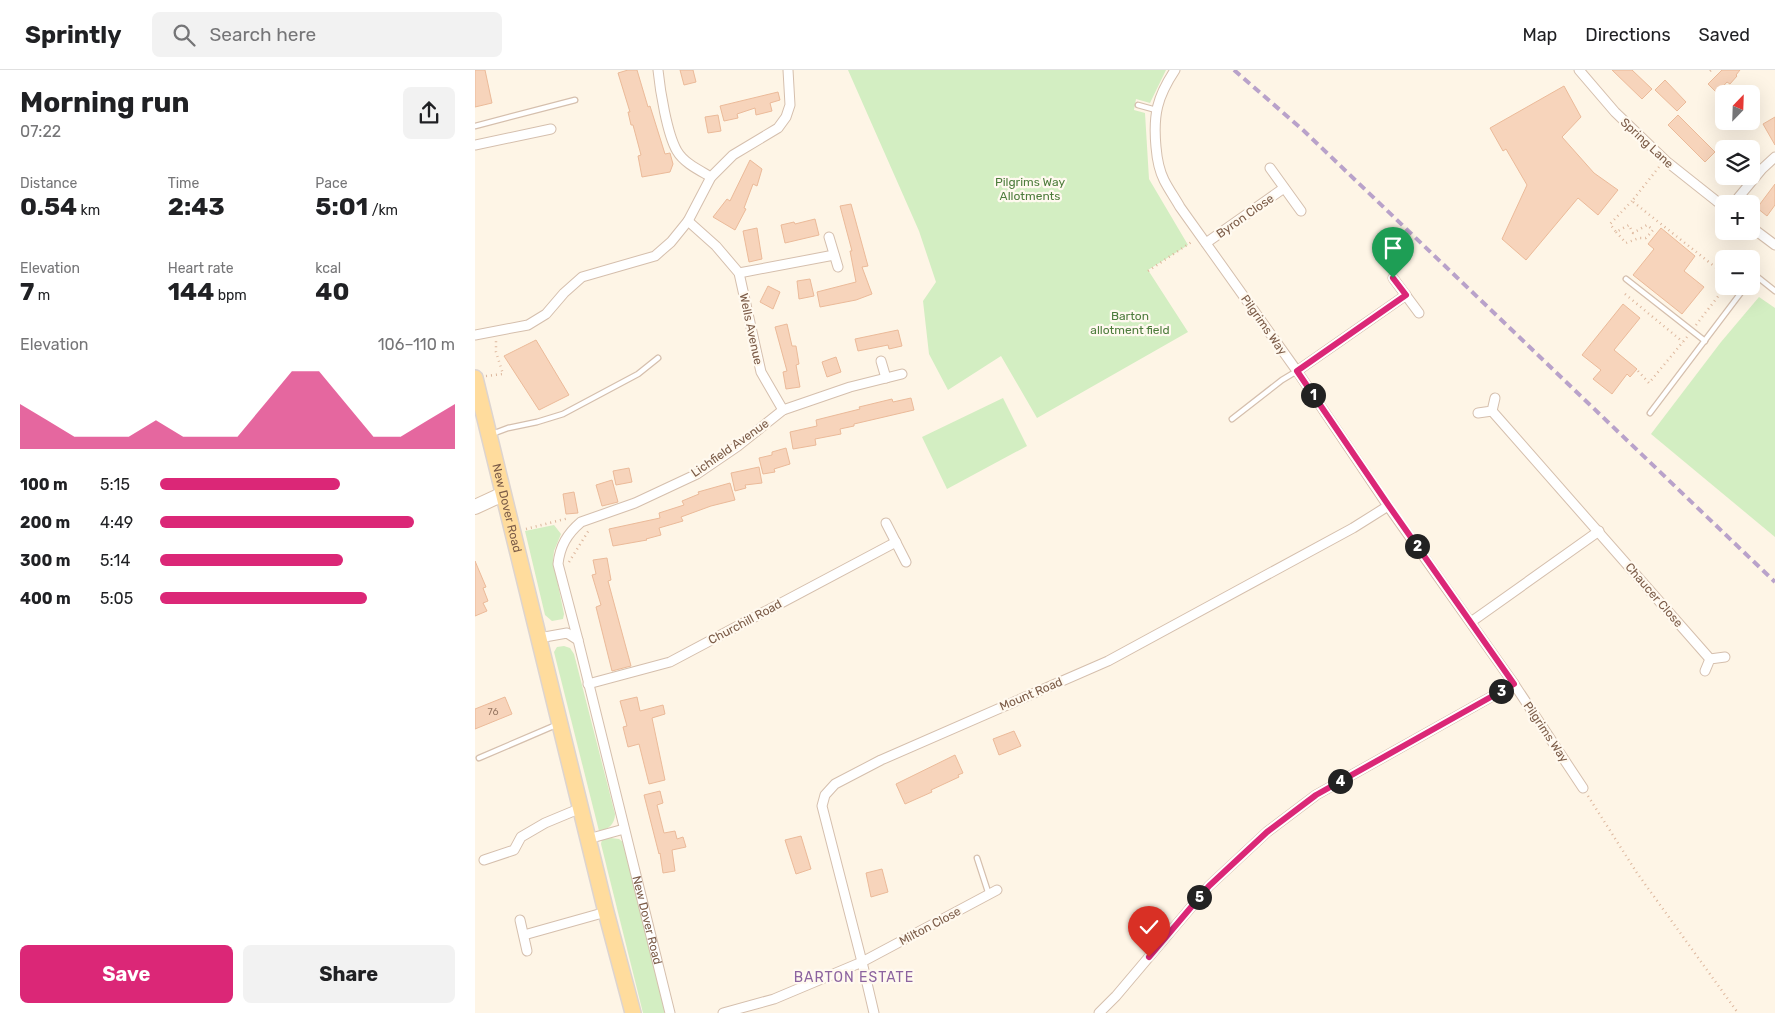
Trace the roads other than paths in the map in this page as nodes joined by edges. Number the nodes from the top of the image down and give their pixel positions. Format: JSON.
{"nodes":[{"id":1,"x":658,"y":70,"type":"edge"},
{"id":2,"x":788,"y":70,"type":"edge"},
{"id":3,"x":1175,"y":70,"type":"edge"},
{"id":4,"x":1579,"y":70,"type":"edge"},
{"id":5,"x":575,"y":100,"type":"dead end"},
{"id":6,"x":1138,"y":105,"type":"dead end"},
{"id":7,"x":1156,"y":110,"type":"junction"},
{"id":8,"x":475,"y":126,"type":"edge"},
{"id":9,"x":551,"y":128,"type":"dead end"},
{"id":10,"x":475,"y":145,"type":"edge"},
{"id":11,"x":1775,"y":157,"type":"edge"},
{"id":12,"x":1270,"y":168,"type":"dead end"},
{"id":13,"x":711,"y":177,"type":"junction"},
{"id":14,"x":1284,"y":188,"type":"junction"},
{"id":15,"x":1740,"y":195,"type":"edge"},
{"id":16,"x":1715,"y":200,"type":"edge"},
{"id":17,"x":1301,"y":211,"type":"dead end"},
{"id":18,"x":689,"y":221,"type":"junction"},
{"id":19,"x":1760,"y":234,"type":"edge"},
{"id":20,"x":829,"y":237,"type":"dead end"},
{"id":21,"x":1203,"y":240,"type":"junction"},
{"id":22,"x":1775,"y":245,"type":"edge"},
{"id":23,"x":834,"y":255,"type":"junction"},
{"id":24,"x":838,"y":267,"type":"dead end"},
{"id":25,"x":739,"y":273,"type":"junction"},
{"id":26,"x":1393,"y":278,"type":"dead end"},
{"id":27,"x":1626,"y":279,"type":"dead end"},
{"id":28,"x":1760,"y":279,"type":"edge"},
{"id":29,"x":1775,"y":291,"type":"edge"},
{"id":30,"x":1406,"y":295,"type":"junction"},
{"id":31,"x":1740,"y":295,"type":"edge"},
{"id":32,"x":1419,"y":313,"type":"dead end"},
{"id":33,"x":475,"y":335,"type":"edge"},
{"id":34,"x":1705,"y":341,"type":"junction"},
{"id":35,"x":658,"y":358,"type":"dead end"},
{"id":36,"x":881,"y":361,"type":"dead end"},
{"id":37,"x":1297,"y":371,"type":"junction"},
{"id":38,"x":903,"y":374,"type":"dead end"},
{"id":39,"x":480,"y":377,"type":"edge"},
{"id":40,"x":886,"y":378,"type":"junction"},
{"id":41,"x":1495,"y":398,"type":"dead end"},
{"id":42,"x":783,"y":410,"type":"junction"},
{"id":43,"x":1491,"y":411,"type":"junction"},
{"id":44,"x":1649,"y":412,"type":"dead end"},
{"id":45,"x":1478,"y":413,"type":"dead end"},
{"id":46,"x":1232,"y":419,"type":"dead end"},
{"id":47,"x":489,"y":435,"type":"junction"},
{"id":48,"x":503,"y":494,"type":"junction"},
{"id":49,"x":1389,"y":506,"type":"junction"},
{"id":50,"x":475,"y":507,"type":"edge"},
{"id":51,"x":886,"y":523,"type":"dead end"},
{"id":52,"x":1599,"y":531,"type":"junction"},
{"id":53,"x":896,"y":542,"type":"junction"},
{"id":54,"x":905,"y":562,"type":"dead end"},
{"id":55,"x":569,"y":609,"type":"junction"},
{"id":56,"x":1471,"y":622,"type":"junction"},
{"id":57,"x":567,"y":633,"type":"junction"},
{"id":58,"x":539,"y":638,"type":"junction"},
{"id":59,"x":578,"y":640,"type":"junction"},
{"id":60,"x":1725,"y":657,"type":"dead end"},
{"id":61,"x":1710,"y":659,"type":"junction"},
{"id":62,"x":1705,"y":671,"type":"dead end"},
{"id":63,"x":588,"y":684,"type":"junction"},
{"id":64,"x":1514,"y":684,"type":"junction"},
{"id":65,"x":560,"y":724,"type":"junction"},
{"id":66,"x":479,"y":758,"type":"dead end"},
{"id":67,"x":1583,"y":788,"type":"road end"},
{"id":68,"x":581,"y":808,"type":"junction"},
{"id":69,"x":624,"y":828,"type":"junction"},
{"id":70,"x":588,"y":839,"type":"junction"},
{"id":71,"x":977,"y":858,"type":"dead end"},
{"id":72,"x":483,"y":860,"type":"dead end"},
{"id":73,"x":993,"y":893,"type":"joint"},
{"id":74,"x":605,"y":912,"type":"junction"},
{"id":75,"x":520,"y":920,"type":"dead end"},
{"id":76,"x":524,"y":935,"type":"junction"},
{"id":77,"x":527,"y":951,"type":"dead end"},
{"id":78,"x":862,"y":962,"type":"junction"},
{"id":79,"x":633,"y":1013,"type":"edge"},
{"id":80,"x":670,"y":1013,"type":"edge"},
{"id":81,"x":723,"y":1013,"type":"edge"},
{"id":82,"x":874,"y":1013,"type":"edge"},
{"id":83,"x":1099,"y":1013,"type":"edge"}],
"edges":[{"from":1,"to":13,"type":"street"},
{"from":2,"to":13,"type":"street"},
{"from":3,"to":7,"type":"street","name":"Pilgrims Way"},
{"from":4,"to":16,"type":"street","name":"Spring Lane"},
{"from":5,"to":8,"type":"lane"},
{"from":6,"to":7,"type":"lane"},
{"from":7,"to":21,"type":"street","name":"Pilgrims Way"},
{"from":9,"to":10,"type":"street"},
{"from":11,"to":15,"type":"street"},
{"from":12,"to":14,"type":"street","name":"Byron Close"},
{"from":13,"to":18,"type":"street"},
{"from":14,"to":17,"type":"street","name":"Byron Close"},
{"from":14,"to":21,"type":"street","name":"Byron Close"},
{"from":18,"to":25,"type":"street","name":"Wells Avenue"},
{"from":18,"to":33,"type":"street"},
{"from":19,"to":22,"type":"street"},
{"from":20,"to":23,"type":"street"},
{"from":21,"to":37,"type":"street","name":"Pilgrims Way"},
{"from":23,"to":24,"type":"street"},
{"from":23,"to":25,"type":"street"},
{"from":25,"to":42,"type":"street","name":"Wells Avenue"},
{"from":26,"to":30,"type":"street"},
{"from":27,"to":34,"type":"lane"},
{"from":28,"to":29,"type":"lane"},
{"from":30,"to":32,"type":"street"},
{"from":30,"to":37,"type":"street"},
{"from":31,"to":34,"type":"lane"},
{"from":34,"to":44,"type":"lane"},
{"from":35,"to":47,"type":"lane"},
{"from":36,"to":40,"type":"street"},
{"from":37,"to":46,"type":"lane"},
{"from":37,"to":49,"type":"street","name":"Pilgrims Way"},
{"from":38,"to":40,"type":"street","name":"Lichfield Avenue"},
{"from":39,"to":47,"type":"main road","name":"New Dover Road"},
{"from":40,"to":42,"type":"street","name":"Lichfield Avenue"},
{"from":41,"to":43,"type":"street"},
{"from":42,"to":55,"type":"street","name":"Lichfield Avenue"},
{"from":43,"to":45,"type":"street"},
{"from":43,"to":52,"type":"street","name":"Chaucer Close"},
{"from":47,"to":48,"type":"main road","name":"New Dover Road"},
{"from":48,"to":50,"type":"main road"},
{"from":48,"to":58,"type":"main road","name":"New Dover Road"},
{"from":49,"to":56,"type":"street","name":"Pilgrims Way"},
{"from":49,"to":78,"type":"street","name":"Mount Road"},
{"from":51,"to":53,"type":"street"},
{"from":52,"to":56,"type":"street"},
{"from":52,"to":61,"type":"street","name":"Chaucer Close"},
{"from":53,"to":54,"type":"street"},
{"from":53,"to":63,"type":"street","name":"Churchill Road"},
{"from":55,"to":57,"type":"street","name":"Lichfield Avenue"},
{"from":55,"to":59,"type":"street","name":"Lichfield Avenue"},
{"from":56,"to":64,"type":"street","name":"Pilgrims Way"},
{"from":57,"to":58,"type":"street"},
{"from":57,"to":59,"type":"street"},
{"from":58,"to":65,"type":"main road","name":"New Dover Road"},
{"from":59,"to":63,"type":"street","name":"New Dover Road"},
{"from":60,"to":61,"type":"street"},
{"from":61,"to":62,"type":"street"},
{"from":63,"to":69,"type":"street","name":"New Dover Road"},
{"from":64,"to":67,"type":"street","name":"Pilgrims Way"},
{"from":64,"to":83,"type":"street"},
{"from":65,"to":66,"type":"lane"},
{"from":65,"to":68,"type":"main road","name":"New Dover Road"},
{"from":68,"to":70,"type":"main road","name":"New Dover Road"},
{"from":68,"to":72,"type":"street"},
{"from":69,"to":70,"type":"street"},
{"from":69,"to":80,"type":"street","name":"New Dover Road"},
{"from":70,"to":74,"type":"main road","name":"New Dover Road"},
{"from":71,"to":73,"type":"lane"},
{"from":73,"to":78,"type":"street","name":"Milton Close"},
{"from":74,"to":76,"type":"street"},
{"from":74,"to":79,"type":"main road","name":"New Dover Road"},
{"from":75,"to":76,"type":"street"},
{"from":76,"to":77,"type":"street"},
{"from":78,"to":81,"type":"street","name":"Milton Close"},
{"from":78,"to":82,"type":"street","name":"Mount Road"}]}
